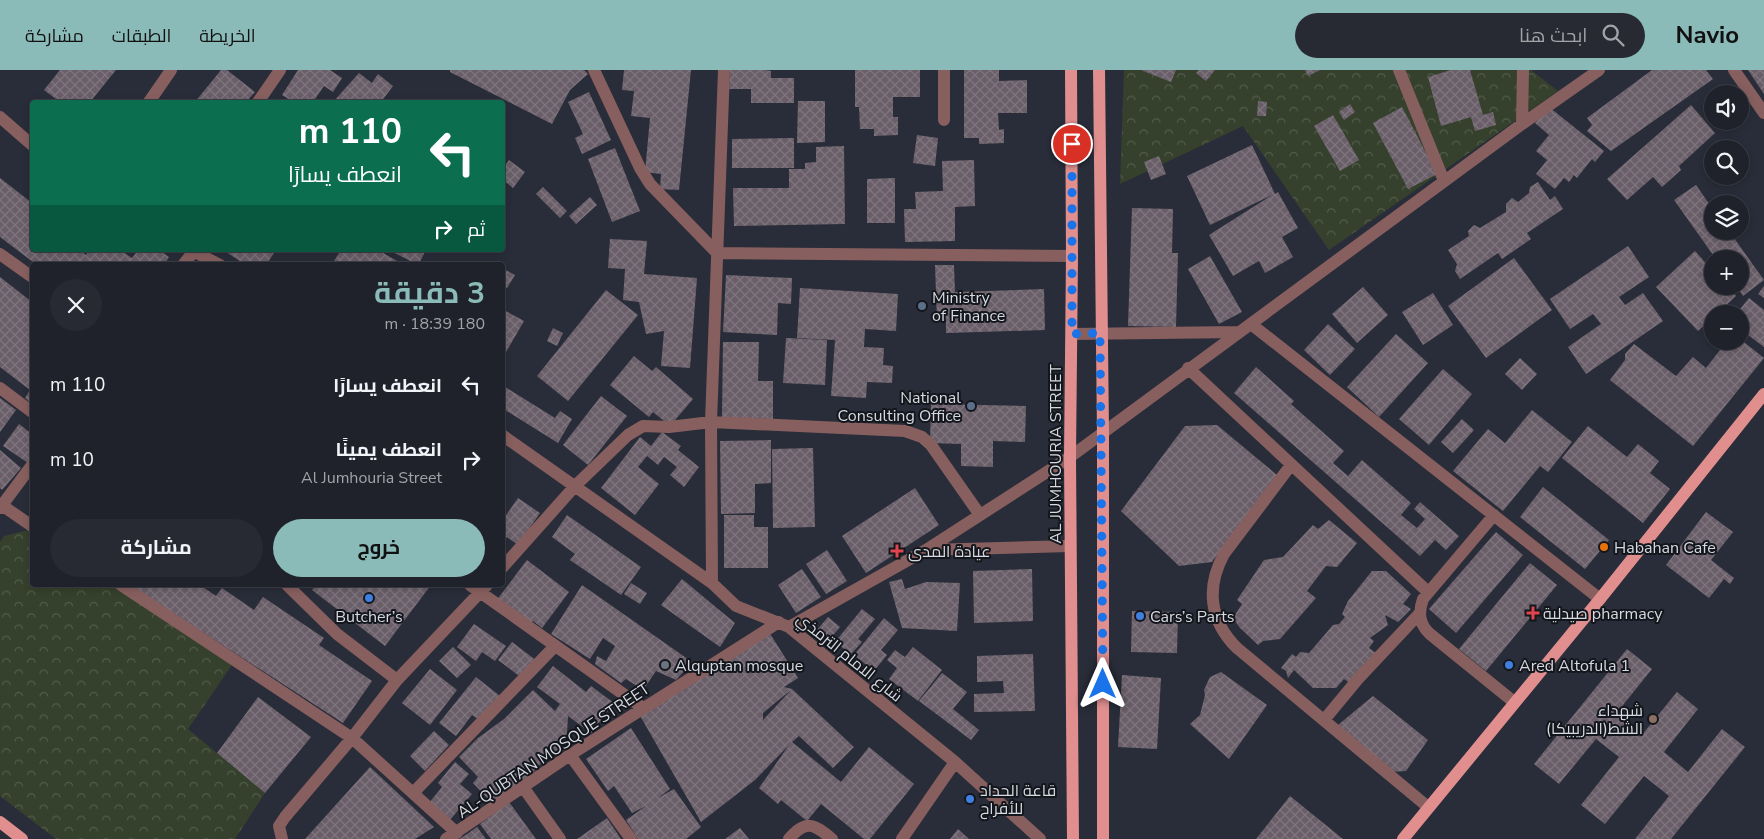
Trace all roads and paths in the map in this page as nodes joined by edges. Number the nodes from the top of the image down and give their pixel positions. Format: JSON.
{"nodes":[{"id":1,"x":171,"y":70,"type":"edge"},
{"id":2,"x":280,"y":70,"type":"edge"},
{"id":3,"x":594,"y":70,"type":"edge"},
{"id":4,"x":724,"y":70,"type":"edge"},
{"id":5,"x":944,"y":70,"type":"edge"},
{"id":6,"x":1071,"y":70,"type":"edge"},
{"id":7,"x":1099,"y":70,"type":"edge"},
{"id":8,"x":1399,"y":70,"type":"edge"},
{"id":9,"x":1523,"y":70,"type":"edge"},
{"id":10,"x":1600,"y":70,"type":"edge"},
{"id":11,"x":1734,"y":70,"type":"edge"},
{"id":12,"x":150,"y":100,"type":"edge"},
{"id":13,"x":259,"y":100,"type":"edge"},
{"id":14,"x":1764,"y":113,"type":"edge"},
{"id":15,"x":0,"y":117,"type":"edge"},
{"id":16,"x":944,"y":120,"type":"dead end"},
{"id":17,"x":1522,"y":124,"type":"junction"},
{"id":18,"x":30,"y":143,"type":"edge"},
{"id":19,"x":1444,"y":181,"type":"junction"},
{"id":20,"x":194,"y":252,"type":"edge"},
{"id":21,"x":717,"y":252,"type":"junction"},
{"id":22,"x":0,"y":254,"type":"edge"},
{"id":23,"x":1072,"y":256,"type":"junction"},
{"id":24,"x":214,"y":262,"type":"edge"},
{"id":25,"x":30,"y":276,"type":"edge"},
{"id":26,"x":1251,"y":324,"type":"junction"},
{"id":27,"x":1239,"y":332,"type":"junction"},
{"id":28,"x":1100,"y":333,"type":"junction"},
{"id":29,"x":1072,"y":334,"type":"junction"},
{"id":30,"x":1188,"y":368,"type":"junction"},
{"id":31,"x":0,"y":388,"type":"edge"},
{"id":32,"x":1764,"y":394,"type":"edge"},
{"id":33,"x":30,"y":410,"type":"edge"},
{"id":34,"x":711,"y":422,"type":"junction"},
{"id":35,"x":1103,"y":433,"type":"junction"},
{"id":36,"x":505,"y":437,"type":"edge"},
{"id":37,"x":1070,"y":457,"type":"junction"},
{"id":38,"x":1291,"y":465,"type":"junction"},
{"id":39,"x":30,"y":468,"type":"edge"},
{"id":40,"x":575,"y":486,"type":"junction"},
{"id":41,"x":1,"y":506,"type":"edge"},
{"id":42,"x":980,"y":515,"type":"junction"},
{"id":43,"x":1494,"y":515,"type":"junction"},
{"id":44,"x":30,"y":525,"type":"edge"},
{"id":45,"x":1070,"y":546,"type":"junction"},
{"id":46,"x":926,"y":550,"type":"junction"},
{"id":47,"x":505,"y":565,"type":"edge"},
{"id":48,"x":712,"y":584,"type":"junction"},
{"id":49,"x":124,"y":587,"type":"edge"},
{"id":50,"x":289,"y":587,"type":"edge"},
{"id":51,"x":479,"y":587,"type":"edge"},
{"id":52,"x":1428,"y":592,"type":"junction"},
{"id":53,"x":1600,"y":599,"type":"junction"},
{"id":54,"x":1419,"y":614,"type":"junction"},
{"id":55,"x":784,"y":625,"type":"junction"},
{"id":56,"x":555,"y":646,"type":"junction"},
{"id":57,"x":397,"y":680,"type":"junction"},
{"id":58,"x":1514,"y":702,"type":"junction"},
{"id":59,"x":643,"y":708,"type":"junction"},
{"id":60,"x":1324,"y":720,"type":"junction"},
{"id":61,"x":352,"y":738,"type":"junction"},
{"id":62,"x":570,"y":755,"type":"junction"},
{"id":63,"x":955,"y":762,"type":"junction"},
{"id":64,"x":523,"y":787,"type":"junction"},
{"id":65,"x":414,"y":792,"type":"junction"},
{"id":66,"x":1428,"y":807,"type":"junction"},
{"id":67,"x":0,"y":822,"type":"edge"},
{"id":68,"x":451,"y":836,"type":"edge"},
{"id":69,"x":22,"y":839,"type":"edge"},
{"id":70,"x":282,"y":839,"type":"edge"},
{"id":71,"x":560,"y":839,"type":"edge"},
{"id":72,"x":631,"y":839,"type":"edge"},
{"id":73,"x":789,"y":839,"type":"edge"},
{"id":74,"x":832,"y":839,"type":"edge"},
{"id":75,"x":902,"y":839,"type":"edge"},
{"id":76,"x":1040,"y":839,"type":"edge"},
{"id":77,"x":1073,"y":839,"type":"edge"},
{"id":78,"x":1103,"y":839,"type":"edge"},
{"id":79,"x":1403,"y":839,"type":"edge"}],
"edges":[{"from":1,"to":12,"type":"street"},
{"from":2,"to":13,"type":"street"},
{"from":3,"to":21,"type":"street"},
{"from":4,"to":21,"type":"street"},
{"from":5,"to":16,"type":"street"},
{"from":6,"to":23,"type":"main road","name":"AL JUMHOURIA STREET"},
{"from":7,"to":28,"type":"main road"},
{"from":8,"to":19,"type":"street"},
{"from":9,"to":17,"type":"street"},
{"from":10,"to":17,"type":"street","name":"AL-QUBTAN MOSQUE STREET"},
{"from":11,"to":14,"type":"street"},
{"from":15,"to":18,"type":"street"},
{"from":17,"to":19,"type":"street","name":"AL-QUBTAN MOSQUE STREET"},
{"from":19,"to":26,"type":"street","name":"AL-QUBTAN MOSQUE STREET"},
{"from":20,"to":24,"type":"street"},
{"from":21,"to":23,"type":"street"},
{"from":21,"to":34,"type":"street"},
{"from":22,"to":25,"type":"street"},
{"from":23,"to":29,"type":"main road","name":"AL JUMHOURIA STREET"},
{"from":26,"to":27,"type":"street","name":"AL-QUBTAN MOSQUE STREET"},
{"from":26,"to":43,"type":"street"},
{"from":27,"to":28,"type":"street"},
{"from":27,"to":30,"type":"street","name":"AL-QUBTAN MOSQUE STREET"},
{"from":28,"to":29,"type":"street"},
{"from":28,"to":35,"type":"main road"},
{"from":29,"to":37,"type":"main road","name":"AL JUMHOURIA STREET"},
{"from":30,"to":35,"type":"street","name":"AL-QUBTAN MOSQUE STREET"},
{"from":30,"to":38,"type":"street"},
{"from":31,"to":33,"type":"street"},
{"from":32,"to":53,"type":"main road"},
{"from":34,"to":40,"type":"street"},
{"from":34,"to":42,"type":"street"},
{"from":34,"to":48,"type":"street"},
{"from":35,"to":37,"type":"street","name":"AL-QUBTAN MOSQUE STREET"},
{"from":35,"to":78,"type":"main road"},
{"from":36,"to":40,"type":"street","name":"شارع الامام الترمذي"},
{"from":37,"to":42,"type":"street","name":"AL-QUBTAN MOSQUE STREET"},
{"from":37,"to":45,"type":"main road","name":"AL JUMHOURIA STREET"},
{"from":38,"to":52,"type":"street"},
{"from":38,"to":60,"type":"street"},
{"from":39,"to":41,"type":"street"},
{"from":40,"to":47,"type":"street"},
{"from":40,"to":48,"type":"street","name":"شارع الامام الترمذي"},
{"from":41,"to":44,"type":"street"},
{"from":42,"to":46,"type":"street","name":"AL-QUBTAN MOSQUE STREET"},
{"from":43,"to":52,"type":"street"},
{"from":43,"to":53,"type":"street"},
{"from":45,"to":46,"type":"street"},
{"from":45,"to":77,"type":"main road","name":"AL JUMHOURIA STREET"},
{"from":46,"to":55,"type":"street","name":"AL-QUBTAN MOSQUE STREET"},
{"from":48,"to":55,"type":"street","name":"شارع الامام الترمذي"},
{"from":49,"to":61,"type":"street"},
{"from":50,"to":57,"type":"street"},
{"from":51,"to":56,"type":"street"},
{"from":51,"to":57,"type":"street"},
{"from":52,"to":54,"type":"street"},
{"from":53,"to":58,"type":"main road"},
{"from":54,"to":58,"type":"street"},
{"from":54,"to":60,"type":"street"},
{"from":55,"to":59,"type":"street","name":"AL-QUBTAN MOSQUE STREET"},
{"from":55,"to":63,"type":"street","name":"شارع الامام الترمذي"},
{"from":56,"to":59,"type":"street"},
{"from":56,"to":65,"type":"street"},
{"from":57,"to":61,"type":"street"},
{"from":58,"to":66,"type":"main road"},
{"from":59,"to":62,"type":"street","name":"AL-QUBTAN MOSQUE STREET"},
{"from":60,"to":66,"type":"street"},
{"from":61,"to":65,"type":"street"},
{"from":61,"to":70,"type":"street"},
{"from":62,"to":64,"type":"street","name":"AL-QUBTAN MOSQUE STREET"},
{"from":62,"to":72,"type":"street"},
{"from":63,"to":75,"type":"street"},
{"from":63,"to":76,"type":"street","name":"شارع الامام الترمذي"},
{"from":64,"to":68,"type":"street","name":"AL-QUBTAN MOSQUE STREET"},
{"from":64,"to":71,"type":"street"},
{"from":65,"to":68,"type":"street"},
{"from":66,"to":79,"type":"main road"},
{"from":67,"to":69,"type":"main road"},
{"from":73,"to":74,"type":"street"}]}
